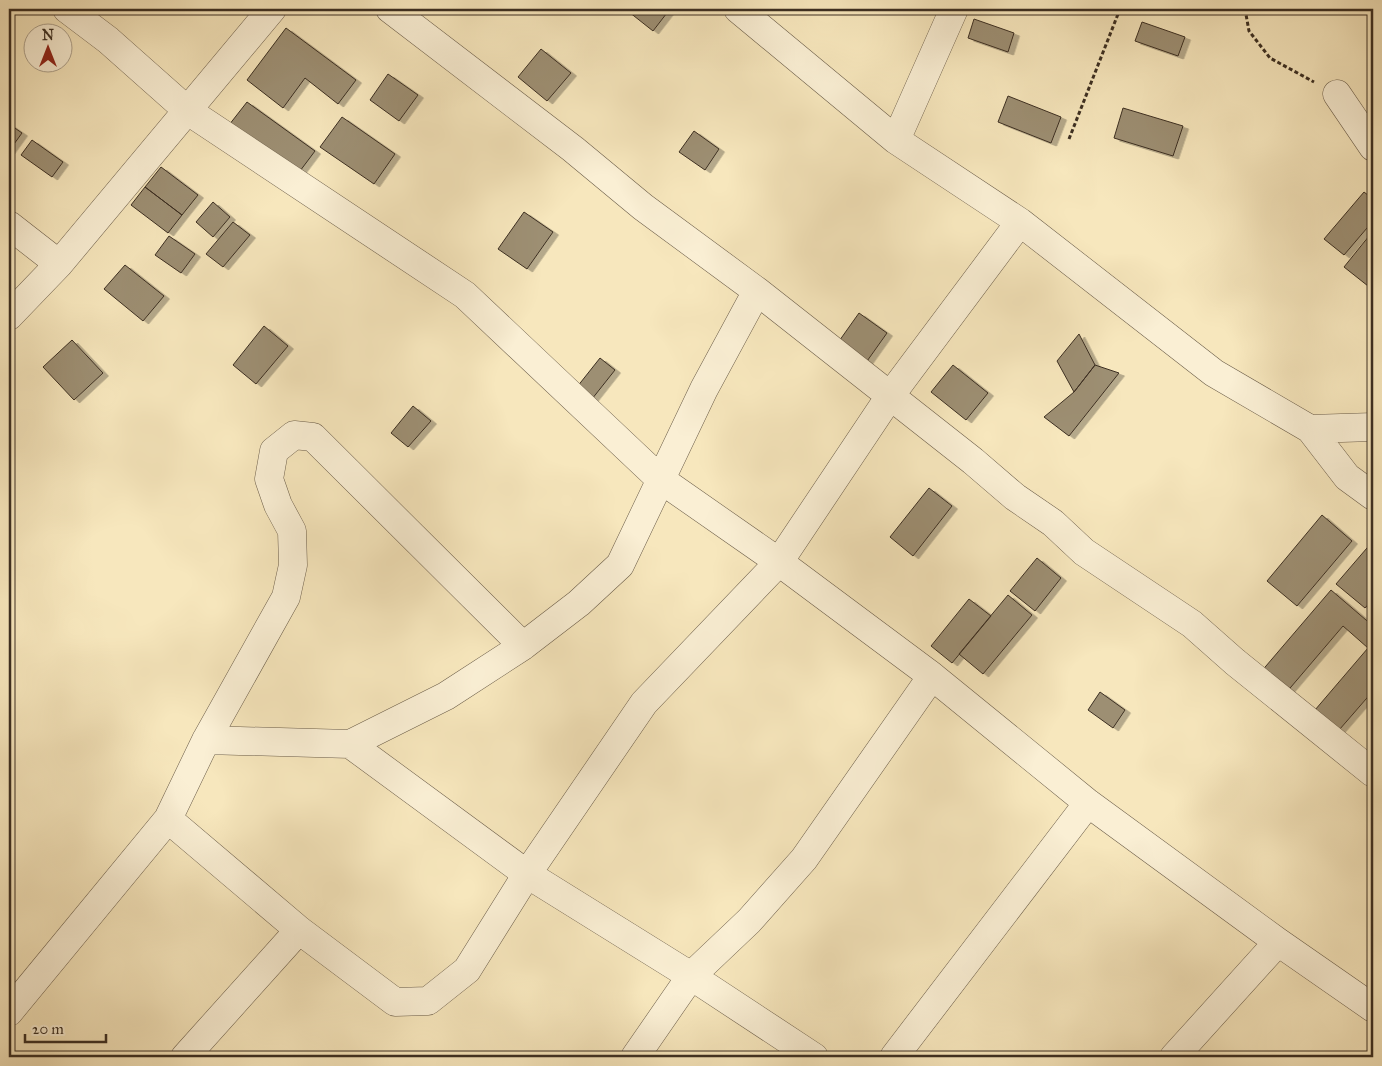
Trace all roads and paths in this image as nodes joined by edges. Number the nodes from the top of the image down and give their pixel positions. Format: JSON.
{"nodes":[{"id":1,"x":67,"y":9,"type":"edge"},
{"id":2,"x":272,"y":9,"type":"edge"},
{"id":3,"x":390,"y":9,"type":"edge"},
{"id":4,"x":738,"y":9,"type":"edge"},
{"id":5,"x":954,"y":9,"type":"edge"},
{"id":6,"x":1120,"y":9,"type":"edge"},
{"id":7,"x":1246,"y":9,"type":"edge"},
{"id":8,"x":1337,"y":94,"type":"joint"},
{"id":9,"x":188,"y":111,"type":"junction"},
{"id":10,"x":1069,"y":139,"type":"dead end"},
{"id":11,"x":896,"y":140,"type":"junction"},
{"id":12,"x":1373,"y":147,"type":"edge"},
{"id":13,"x":1020,"y":222,"type":"junction"},
{"id":14,"x":9,"y":225,"type":"edge"},
{"id":15,"x":59,"y":264,"type":"junction"},
{"id":16,"x":757,"y":291,"type":"junction"},
{"id":17,"x":9,"y":316,"type":"edge"},
{"id":18,"x":890,"y":396,"type":"junction"},
{"id":19,"x":1373,"y":426,"type":"edge"},
{"id":20,"x":1310,"y":429,"type":"junction"},
{"id":21,"x":660,"y":479,"type":"junction"},
{"id":22,"x":1373,"y":496,"type":"edge"},
{"id":23,"x":779,"y":562,"type":"junction"},
{"id":24,"x":523,"y":646,"type":"junction"},
{"id":25,"x":932,"y":676,"type":"junction"},
{"id":26,"x":206,"y":740,"type":"junction"},
{"id":27,"x":350,"y":744,"type":"junction"},
{"id":28,"x":1373,"y":773,"type":"edge"},
{"id":29,"x":1088,"y":803,"type":"junction"},
{"id":30,"x":168,"y":819,"type":"junction"},
{"id":31,"x":527,"y":874,"type":"junction"},
{"id":32,"x":299,"y":930,"type":"junction"},
{"id":33,"x":1278,"y":942,"type":"junction"},
{"id":34,"x":691,"y":976,"type":"junction"},
{"id":35,"x":1373,"y":1008,"type":"edge"},
{"id":36,"x":9,"y":1012,"type":"edge"},
{"id":37,"x":185,"y":1057,"type":"edge"},
{"id":38,"x":634,"y":1057,"type":"edge"},
{"id":39,"x":814,"y":1057,"type":"edge"},
{"id":40,"x":894,"y":1057,"type":"edge"},
{"id":41,"x":1174,"y":1057,"type":"edge"}],
"edges":[{"from":1,"to":9,"type":"street"},
{"from":2,"to":9,"type":"street"},
{"from":3,"to":16,"type":"street"},
{"from":4,"to":11,"type":"street"},
{"from":5,"to":11,"type":"street"},
{"from":6,"to":10,"type":"path"},
{"from":7,"to":8,"type":"path"},
{"from":8,"to":12,"type":"street"},
{"from":9,"to":15,"type":"street"},
{"from":9,"to":21,"type":"street"},
{"from":11,"to":13,"type":"street"},
{"from":13,"to":18,"type":"street"},
{"from":13,"to":20,"type":"street"},
{"from":14,"to":15,"type":"street"},
{"from":15,"to":17,"type":"street"},
{"from":16,"to":18,"type":"street"},
{"from":16,"to":21,"type":"street"},
{"from":18,"to":23,"type":"street"},
{"from":18,"to":28,"type":"street"},
{"from":19,"to":20,"type":"street"},
{"from":20,"to":22,"type":"street"},
{"from":21,"to":23,"type":"street"},
{"from":21,"to":24,"type":"street"},
{"from":23,"to":25,"type":"street"},
{"from":23,"to":31,"type":"street"},
{"from":24,"to":26,"type":"street"},
{"from":24,"to":27,"type":"street"},
{"from":25,"to":29,"type":"street"},
{"from":25,"to":34,"type":"street"},
{"from":26,"to":27,"type":"street"},
{"from":26,"to":30,"type":"street"},
{"from":27,"to":31,"type":"street"},
{"from":29,"to":33,"type":"street"},
{"from":29,"to":40,"type":"street"},
{"from":30,"to":32,"type":"street"},
{"from":30,"to":36,"type":"street"},
{"from":31,"to":32,"type":"street"},
{"from":31,"to":34,"type":"street"},
{"from":32,"to":37,"type":"street"},
{"from":33,"to":35,"type":"street"},
{"from":33,"to":41,"type":"street"},
{"from":34,"to":38,"type":"street"},
{"from":34,"to":39,"type":"street"}]}
